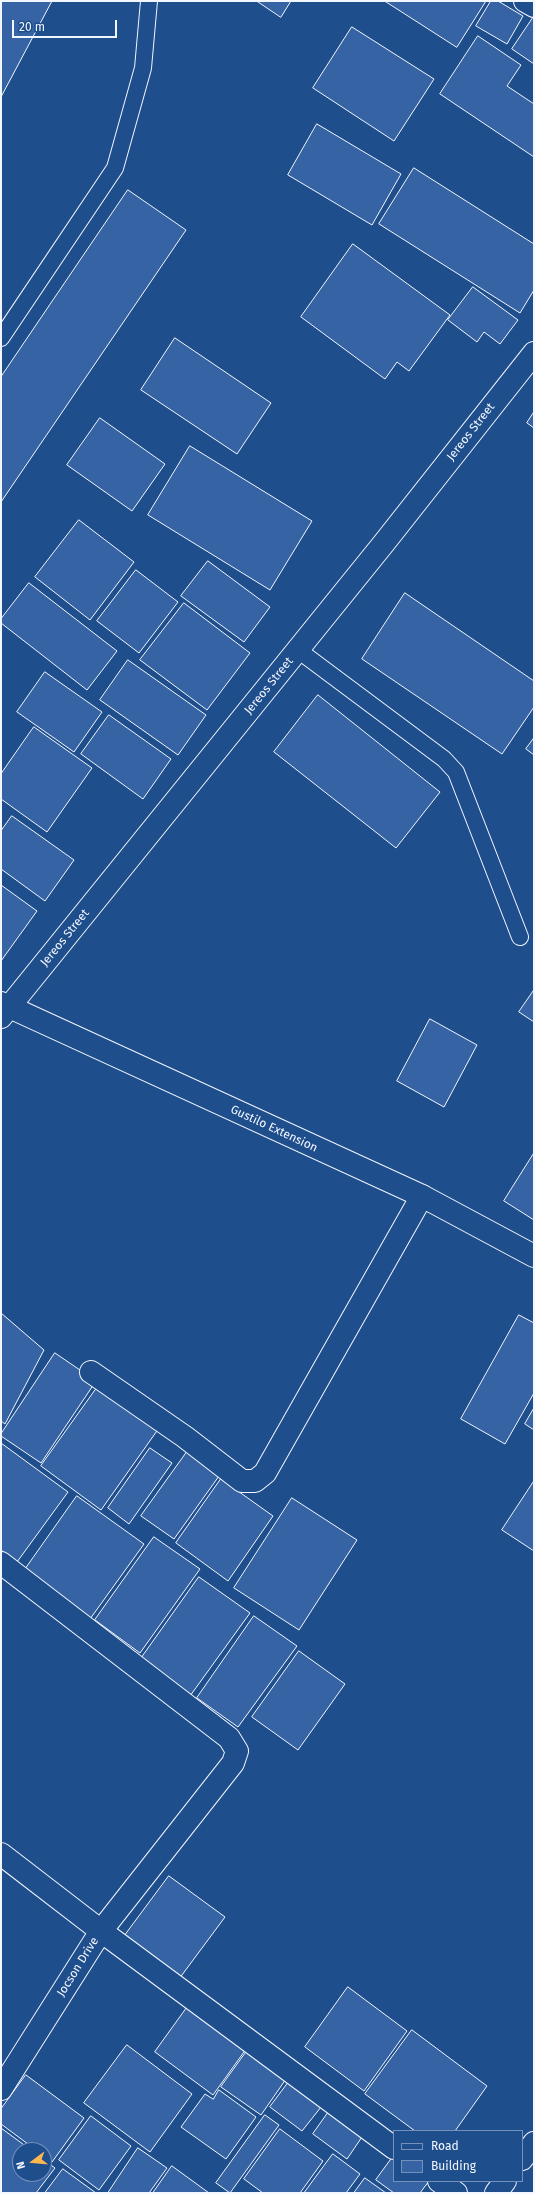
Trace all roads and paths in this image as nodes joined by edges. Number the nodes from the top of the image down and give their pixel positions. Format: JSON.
{"nodes":[{"id":1,"x":149,"y":1,"type":"edge"},
{"id":2,"x":525,"y":1,"type":"edge"},
{"id":3,"x":534,"y":6,"type":"edge"},
{"id":4,"x":1,"y":338,"type":"edge"},
{"id":5,"x":534,"y":353,"type":"edge"},
{"id":6,"x":298,"y":650,"type":"junction"},
{"id":7,"x":520,"y":937,"type":"dead end"},
{"id":8,"x":4,"y":1009,"type":"edge"},
{"id":9,"x":422,"y":1196,"type":"junction"},
{"id":10,"x":534,"y":1256,"type":"edge"},
{"id":11,"x":91,"y":1372,"type":"dead end"},
{"id":12,"x":1,"y":1563,"type":"edge"},
{"id":13,"x":1,"y":1854,"type":"edge"},
{"id":14,"x":101,"y":1931,"type":"junction"},
{"id":15,"x":1,"y":2089,"type":"edge"},
{"id":16,"x":534,"y":2143,"type":"edge"},
{"id":17,"x":393,"y":2147,"type":"edge"},
{"id":18,"x":523,"y":2157,"type":"edge"},
{"id":19,"x":440,"y":2182,"type":"edge"},
{"id":20,"x":504,"y":2182,"type":"edge"},
{"id":21,"x":456,"y":2193,"type":"edge"},
{"id":22,"x":496,"y":2193,"type":"edge"}],
"edges":[{"from":1,"to":4,"type":"lane"},
{"from":2,"to":3,"type":"street"},
{"from":5,"to":6,"type":"street","name":"Jereos Street"},
{"from":6,"to":7,"type":"lane"},
{"from":6,"to":8,"type":"street","name":"Jereos Street"},
{"from":8,"to":9,"type":"street","name":"Gustilo Extension"},
{"from":9,"to":10,"type":"street","name":"Gustilo Extension"},
{"from":9,"to":11,"type":"street"},
{"from":12,"to":14,"type":"street"},
{"from":13,"to":14,"type":"street","name":"Jocson Drive"},
{"from":14,"to":15,"type":"street","name":"Jocson Drive"},
{"from":14,"to":17,"type":"street"},
{"from":16,"to":18,"type":"street"},
{"from":19,"to":21,"type":"street"},
{"from":20,"to":22,"type":"street"}]}
